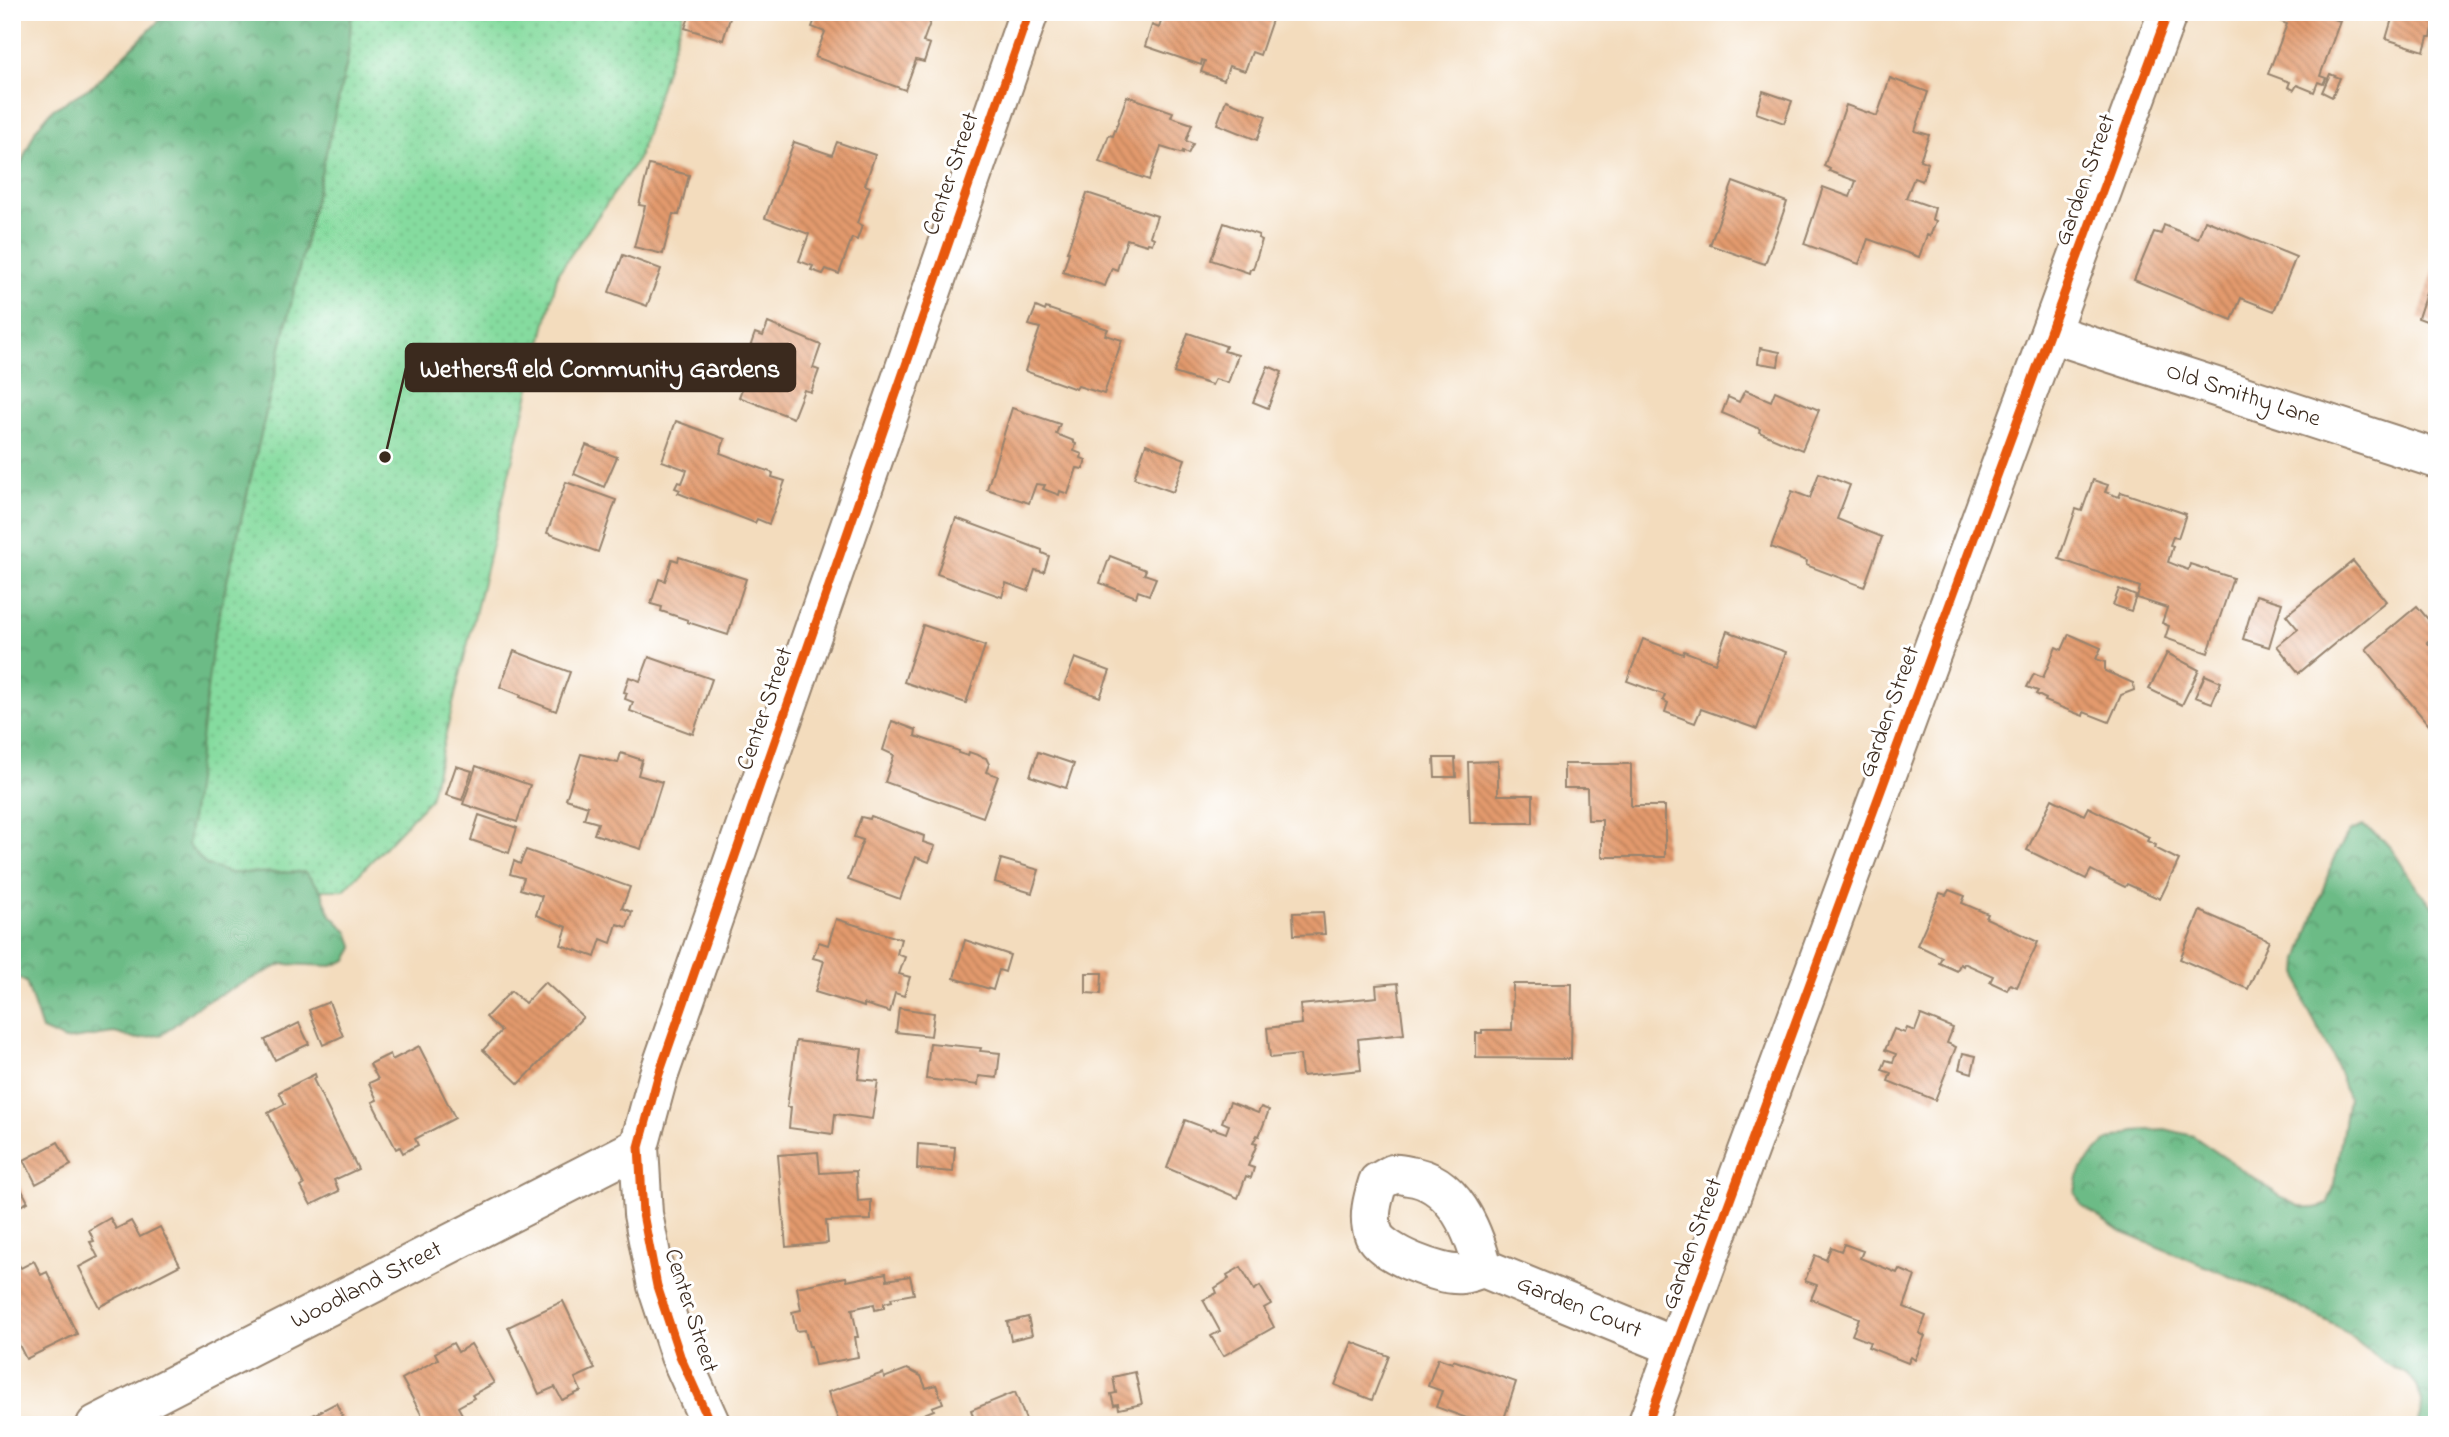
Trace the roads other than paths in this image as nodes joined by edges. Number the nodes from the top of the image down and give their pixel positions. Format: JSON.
{"nodes":[{"id":1,"x":1029,"y":12,"type":"edge"},
{"id":2,"x":2168,"y":12,"type":"edge"},
{"id":3,"x":2050,"y":333,"type":"junction"},
{"id":4,"x":2437,"y":459,"type":"edge"},
{"id":5,"x":639,"y":1147,"type":"junction"},
{"id":6,"x":1483,"y":1268,"type":"dead end"},
{"id":7,"x":1675,"y":1347,"type":"junction"},
{"id":8,"x":96,"y":1425,"type":"edge"},
{"id":9,"x":711,"y":1425,"type":"edge"},
{"id":10,"x":1647,"y":1425,"type":"edge"}],
"edges":[{"from":1,"to":5,"type":"street","name":"Center Street"},
{"from":2,"to":3,"type":"street","name":"Garden Street"},
{"from":3,"to":4,"type":"street","name":"Old Smithy Lane"},
{"from":3,"to":7,"type":"street","name":"Garden Street"},
{"from":5,"to":8,"type":"street","name":"Woodland Street"},
{"from":5,"to":9,"type":"street","name":"Center Street"},
{"from":6,"to":7,"type":"street","name":"Garden Court"},
{"from":7,"to":10,"type":"street","name":"Garden Street"}]}
